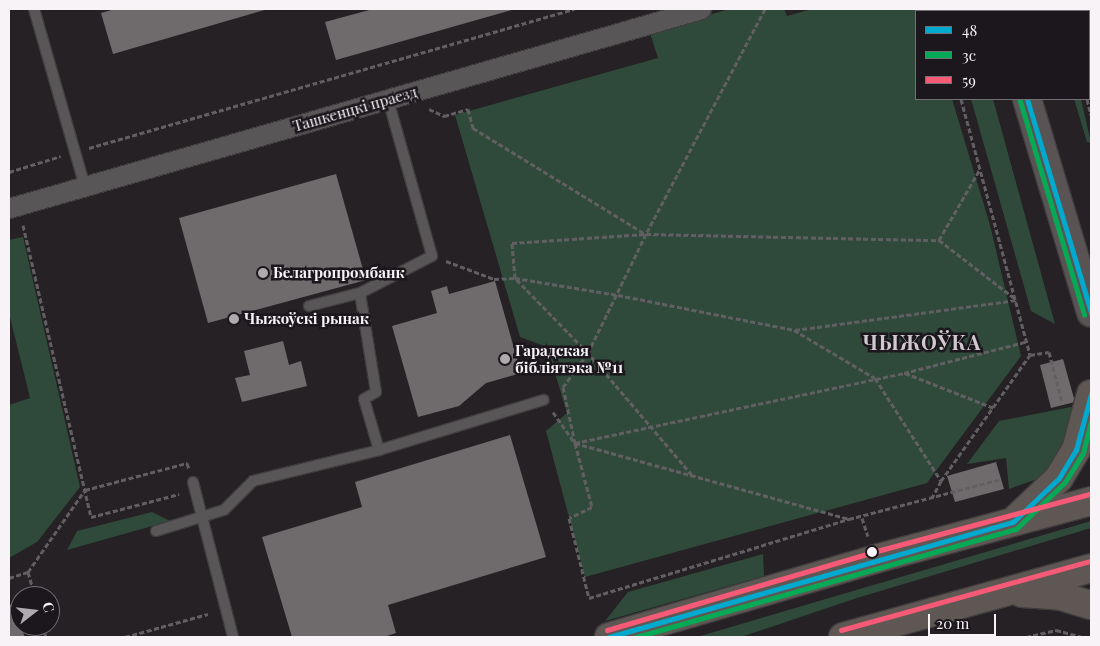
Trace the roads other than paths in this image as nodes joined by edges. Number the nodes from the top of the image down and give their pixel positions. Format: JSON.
{"nodes":[{"id":1,"x":34,"y":9,"type":"edge"},
{"id":2,"x":701,"y":9,"type":"edge"},
{"id":3,"x":388,"y":99,"type":"junction"},
{"id":4,"x":1027,"y":100,"type":"edge"},
{"id":5,"x":85,"y":187,"type":"junction"},
{"id":6,"x":13,"y":207,"type":"edge"},
{"id":7,"x":360,"y":293,"type":"junction"},
{"id":8,"x":309,"y":306,"type":"dead end"},
{"id":9,"x":1091,"y":313,"type":"edge"},
{"id":10,"x":1091,"y":394,"type":"edge"},
{"id":11,"x":544,"y":400,"type":"road end"},
{"id":12,"x":378,"y":450,"type":"junction"},
{"id":13,"x":194,"y":486,"type":"road end"},
{"id":14,"x":1091,"y":501,"type":"edge"},
{"id":15,"x":201,"y":518,"type":"junction"},
{"id":16,"x":1013,"y":522,"type":"junction"},
{"id":17,"x":156,"y":531,"type":"dead end"},
{"id":18,"x":1091,"y":568,"type":"edge"},
{"id":19,"x":1004,"y":592,"type":"junction"},
{"id":20,"x":1091,"y":605,"type":"edge"},
{"id":21,"x":852,"y":636,"type":"edge"},
{"id":22,"x":233,"y":637,"type":"edge"},
{"id":23,"x":609,"y":637,"type":"edge"}],
"edges":[{"from":1,"to":5,"type":"lane"},
{"from":2,"to":3,"type":"street","name":"Ташкенцкі праезд"},
{"from":3,"to":5,"type":"street","name":"Ташкенцкі праезд"},
{"from":3,"to":7,"type":"lane"},
{"from":4,"to":9,"type":"street"},
{"from":5,"to":6,"type":"street","name":"Ташкенцкі праезд"},
{"from":7,"to":8,"type":"lane"},
{"from":7,"to":12,"type":"lane"},
{"from":10,"to":16,"type":"main road"},
{"from":11,"to":12,"type":"lane"},
{"from":12,"to":15,"type":"lane"},
{"from":13,"to":15,"type":"lane"},
{"from":14,"to":16,"type":"main road"},
{"from":15,"to":17,"type":"lane"},
{"from":15,"to":22,"type":"lane"},
{"from":16,"to":23,"type":"main road"},
{"from":18,"to":19,"type":"main road"},
{"from":19,"to":20,"type":"main road"},
{"from":19,"to":21,"type":"main road"}]}
